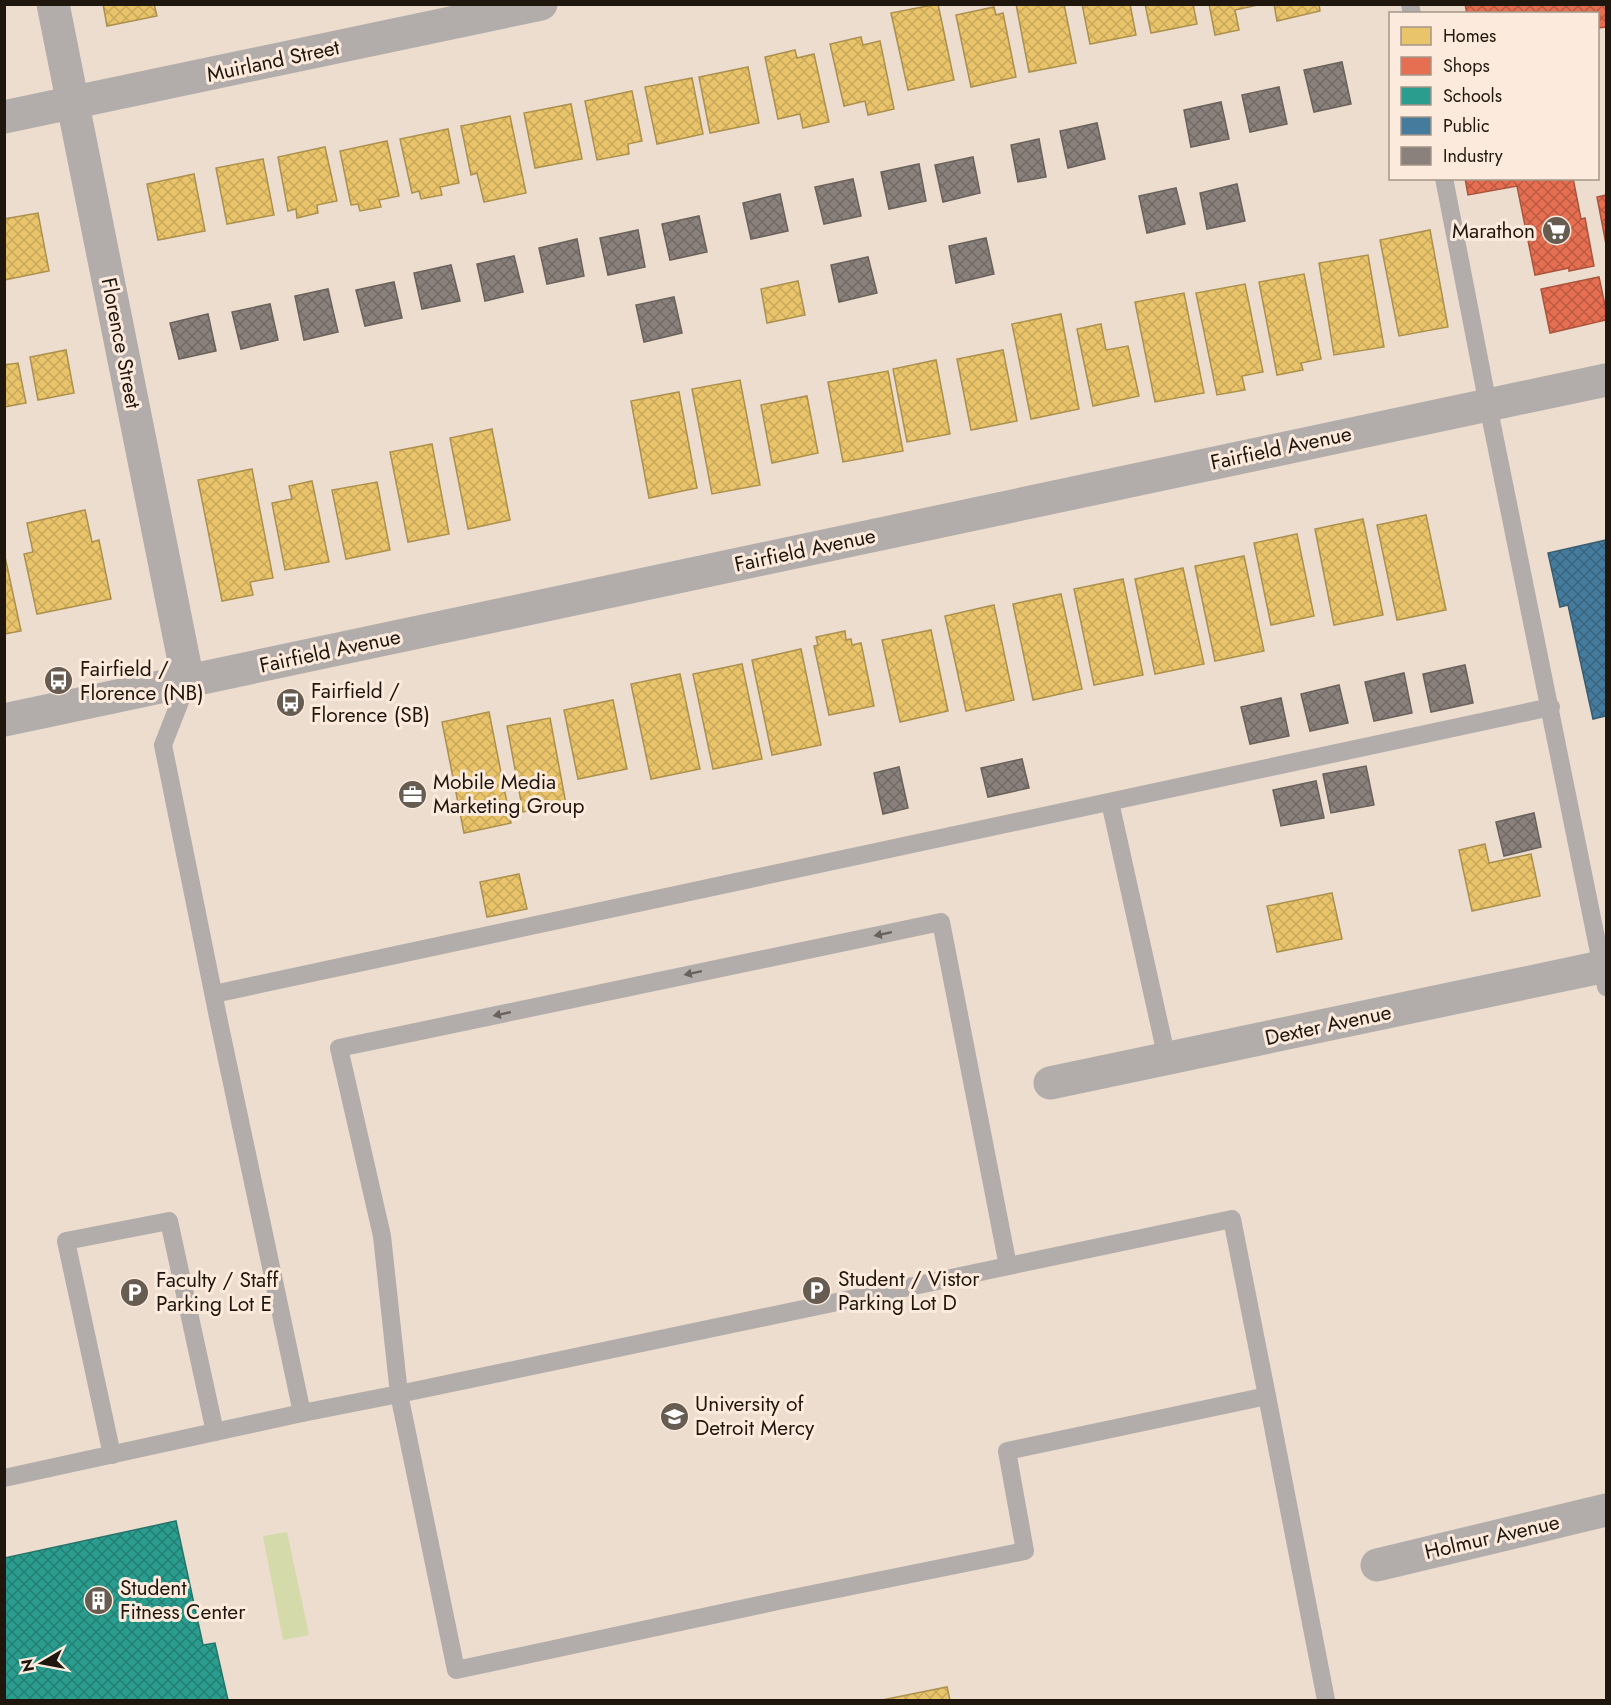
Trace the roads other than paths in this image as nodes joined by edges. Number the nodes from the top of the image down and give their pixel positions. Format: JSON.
{"nodes":[{"id":1,"x":53,"y":4,"type":"edge"},
{"id":2,"x":541,"y":4,"type":"edge"},
{"id":3,"x":73,"y":103,"type":"junction"},
{"id":4,"x":4,"y":117,"type":"edge"},
{"id":5,"x":1444,"y":180,"type":"edge"},
{"id":6,"x":1606,"y":380,"type":"edge"},
{"id":7,"x":1488,"y":405,"type":"junction"},
{"id":8,"x":188,"y":681,"type":"junction"},
{"id":9,"x":1551,"y":708,"type":"junction"},
{"id":10,"x":4,"y":720,"type":"edge"},
{"id":11,"x":1110,"y":802,"type":"junction"},
{"id":12,"x":1605,"y":974,"type":"edge"},
{"id":13,"x":214,"y":994,"type":"junction"},
{"id":14,"x":1167,"y":1059,"type":"junction"},
{"id":15,"x":1050,"y":1083,"type":"dead end"},
{"id":16,"x":1008,"y":1266,"type":"junction"},
{"id":17,"x":399,"y":1394,"type":"junction"},
{"id":18,"x":1267,"y":1396,"type":"junction"},
{"id":19,"x":302,"y":1413,"type":"junction"},
{"id":20,"x":214,"y":1432,"type":"junction"},
{"id":21,"x":112,"y":1455,"type":"junction"},
{"id":22,"x":4,"y":1478,"type":"edge"},
{"id":23,"x":1606,"y":1510,"type":"edge"},
{"id":24,"x":1377,"y":1564,"type":"dead end"},
{"id":25,"x":1326,"y":1701,"type":"edge"}],
"edges":[{"from":1,"to":3,"type":"street","name":"Florence Street"},
{"from":2,"to":3,"type":"street","name":"Muirland Street"},
{"from":3,"to":4,"type":"street","name":"Muirland Street"},
{"from":3,"to":8,"type":"street","name":"Florence Street"},
{"from":5,"to":7,"type":"lane"},
{"from":6,"to":7,"type":"street","name":"Fairfield Avenue"},
{"from":7,"to":8,"type":"street","name":"Fairfield Avenue"},
{"from":7,"to":9,"type":"lane"},
{"from":8,"to":10,"type":"street","name":"Fairfield Avenue"},
{"from":8,"to":13,"type":"lane"},
{"from":9,"to":11,"type":"lane"},
{"from":9,"to":12,"type":"lane"},
{"from":11,"to":13,"type":"lane"},
{"from":11,"to":14,"type":"lane"},
{"from":12,"to":14,"type":"street","name":"Dexter Avenue"},
{"from":13,"to":19,"type":"lane"},
{"from":14,"to":15,"type":"street","name":"Dexter Avenue"},
{"from":16,"to":17,"type":"lane"},
{"from":16,"to":17,"type":"lane","one_way":true},
{"from":16,"to":18,"type":"lane"},
{"from":17,"to":18,"type":"lane"},
{"from":17,"to":19,"type":"lane"},
{"from":18,"to":25,"type":"lane"},
{"from":19,"to":20,"type":"lane"},
{"from":20,"to":21,"type":"lane"},
{"from":20,"to":21,"type":"lane"},
{"from":21,"to":22,"type":"lane"},
{"from":23,"to":24,"type":"street","name":"Holmur Avenue"}]}
